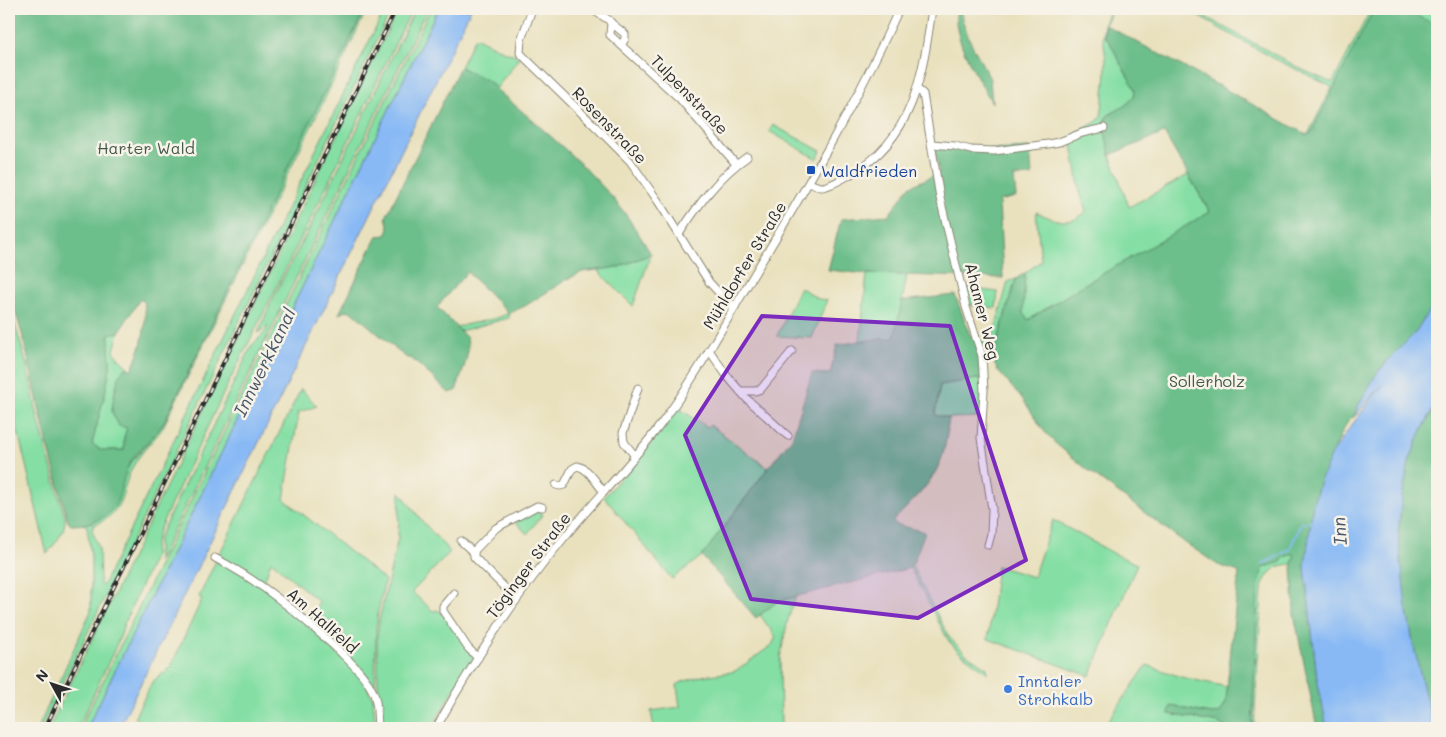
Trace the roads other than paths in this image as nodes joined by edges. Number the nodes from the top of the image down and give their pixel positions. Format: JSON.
{"nodes":[{"id":1,"x":532,"y":9,"type":"edge"},
{"id":2,"x":591,"y":9,"type":"edge"},
{"id":3,"x":899,"y":9,"type":"edge"},
{"id":4,"x":932,"y":9,"type":"edge"},
{"id":5,"x":610,"y":22,"type":"junction"},
{"id":6,"x":621,"y":45,"type":"junction"},
{"id":7,"x":917,"y":89,"type":"junction"},
{"id":8,"x":1104,"y":128,"type":"dead end"},
{"id":9,"x":932,"y":144,"type":"junction"},
{"id":10,"x":747,"y":157,"type":"dead end"},
{"id":11,"x":736,"y":164,"type":"junction"},
{"id":12,"x":809,"y":183,"type":"junction"},
{"id":13,"x":680,"y":234,"type":"junction"},
{"id":14,"x":735,"y":308,"type":"junction"},
{"id":15,"x":709,"y":350,"type":"junction"},
{"id":16,"x":792,"y":351,"type":"dead end"},
{"id":17,"x":703,"y":360,"type":"joint"},
{"id":18,"x":638,"y":388,"type":"dead end"},
{"id":19,"x":740,"y":391,"type":"junction"},
{"id":20,"x":788,"y":436,"type":"dead end"},
{"id":21,"x":635,"y":456,"type":"junction"},
{"id":22,"x":556,"y":485,"type":"dead end"},
{"id":23,"x":604,"y":492,"type":"junction"},
{"id":24,"x":542,"y":507,"type":"dead end"},
{"id":25,"x":461,"y":542,"type":"dead end"},
{"id":26,"x":988,"y":545,"type":"dead end"},
{"id":27,"x":474,"y":553,"type":"junction"},
{"id":28,"x":215,"y":558,"type":"dead end"},
{"id":29,"x":454,"y":593,"type":"dead end"},
{"id":30,"x":517,"y":600,"type":"junction"},
{"id":31,"x":478,"y":658,"type":"junction"},
{"id":32,"x":378,"y":728,"type":"edge"},
{"id":33,"x":436,"y":728,"type":"edge"}],
"edges":[{"from":1,"to":13,"type":"street","name":"Rosenstraße"},
{"from":2,"to":5,"type":"street"},
{"from":3,"to":12,"type":"street","name":"Mühldorfer Straße"},
{"from":4,"to":7,"type":"street"},
{"from":5,"to":6,"type":"street","name":"Tulpenstraße"},
{"from":5,"to":6,"type":"street"},
{"from":6,"to":11,"type":"street","name":"Tulpenstraße"},
{"from":7,"to":9,"type":"street","name":"Ahamer Weg"},
{"from":7,"to":12,"type":"street"},
{"from":8,"to":9,"type":"street"},
{"from":9,"to":26,"type":"street","name":"Ahamer Weg"},
{"from":10,"to":11,"type":"street"},
{"from":11,"to":13,"type":"street"},
{"from":12,"to":14,"type":"street","name":"Mühldorfer Straße"},
{"from":13,"to":14,"type":"street","name":"Rosenstraße"},
{"from":14,"to":15,"type":"street","name":"Mühldorfer Straße"},
{"from":15,"to":17,"type":"street","name":"Mühldorfer Straße"},
{"from":15,"to":19,"type":"street"},
{"from":16,"to":19,"type":"street"},
{"from":17,"to":21,"type":"street","name":"Töginger Straße"},
{"from":18,"to":21,"type":"street"},
{"from":19,"to":20,"type":"street"},
{"from":21,"to":23,"type":"street","name":"Töginger Straße"},
{"from":22,"to":23,"type":"street","name":"Töginger Straße"},
{"from":23,"to":30,"type":"street","name":"Töginger Straße"},
{"from":24,"to":27,"type":"street"},
{"from":25,"to":27,"type":"street"},
{"from":27,"to":30,"type":"street"},
{"from":28,"to":32,"type":"street","name":"Am Hallfeld"},
{"from":29,"to":31,"type":"street"},
{"from":30,"to":31,"type":"street","name":"Töginger Straße"},
{"from":31,"to":33,"type":"street","name":"Töginger Straße"}]}
